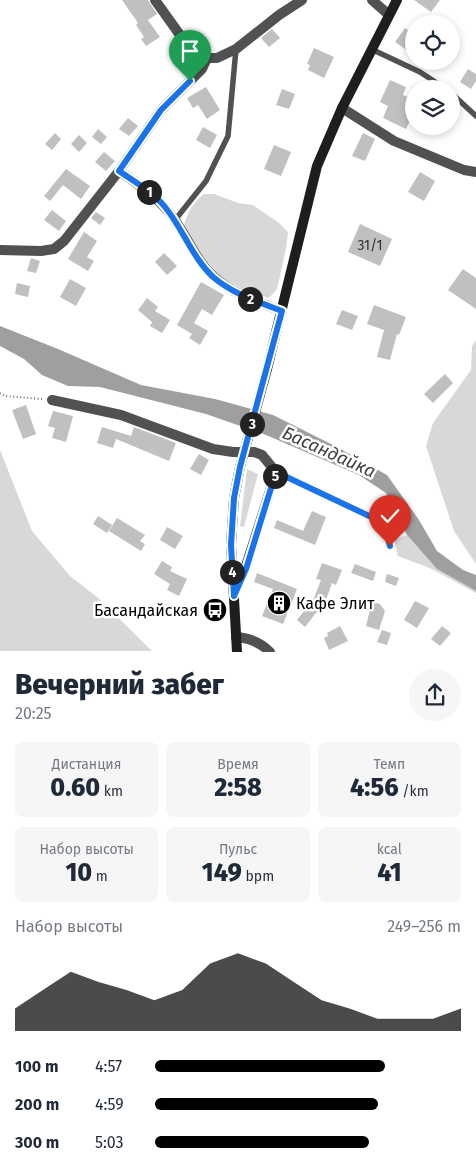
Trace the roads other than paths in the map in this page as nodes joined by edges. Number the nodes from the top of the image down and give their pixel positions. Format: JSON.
{"nodes":[{"id":1,"x":155,"y":0,"type":"edge"},
{"id":2,"x":302,"y":0,"type":"edge"},
{"id":3,"x":372,"y":0,"type":"edge"},
{"id":4,"x":397,"y":0,"type":"edge"},
{"id":5,"x":389,"y":15,"type":"junction"},
{"id":6,"x":236,"y":49,"type":"junction"},
{"id":7,"x":371,"y":49,"type":"junction"},
{"id":8,"x":207,"y":58,"type":"junction"},
{"id":9,"x":432,"y":80,"type":"edge"},
{"id":10,"x":460,"y":101,"type":"edge"},
{"id":11,"x":342,"y":108,"type":"junction"},
{"id":12,"x":476,"y":116,"type":"edge"},
{"id":13,"x":119,"y":171,"type":"junction"},
{"id":14,"x":476,"y":172,"type":"edge"},
{"id":15,"x":175,"y":220,"type":"junction"},
{"id":16,"x":0,"y":250,"type":"edge"},
{"id":17,"x":282,"y":311,"type":"junction"},
{"id":18,"x":52,"y":400,"type":"road end"},
{"id":19,"x":276,"y":472,"type":"junction"},
{"id":20,"x":390,"y":546,"type":"dead end"},
{"id":21,"x":234,"y":596,"type":"junction"},
{"id":22,"x":236,"y":637,"type":"junction"},
{"id":23,"x":237,"y":652,"type":"edge"},
{"id":24,"x":270,"y":652,"type":"edge"}],
"edges":[{"from":1,"to":8,"type":"street"},
{"from":2,"to":6,"type":"street"},
{"from":3,"to":5,"type":"street"},
{"from":4,"to":5,"type":"street"},
{"from":5,"to":7,"type":"street"},
{"from":6,"to":8,"type":"street"},
{"from":6,"to":15,"type":"lane"},
{"from":7,"to":9,"type":"lane"},
{"from":7,"to":11,"type":"street"},
{"from":8,"to":13,"type":"street"},
{"from":10,"to":12,"type":"lane"},
{"from":11,"to":14,"type":"street"},
{"from":11,"to":17,"type":"street"},
{"from":13,"to":15,"type":"street"},
{"from":13,"to":16,"type":"street"},
{"from":15,"to":17,"type":"street"},
{"from":17,"to":21,"type":"street","bridge":true},
{"from":18,"to":19,"type":"street"},
{"from":19,"to":20,"type":"lane"},
{"from":19,"to":21,"type":"street"},
{"from":21,"to":22,"type":"street"},
{"from":22,"to":23,"type":"street"},
{"from":22,"to":24,"type":"street"}]}
